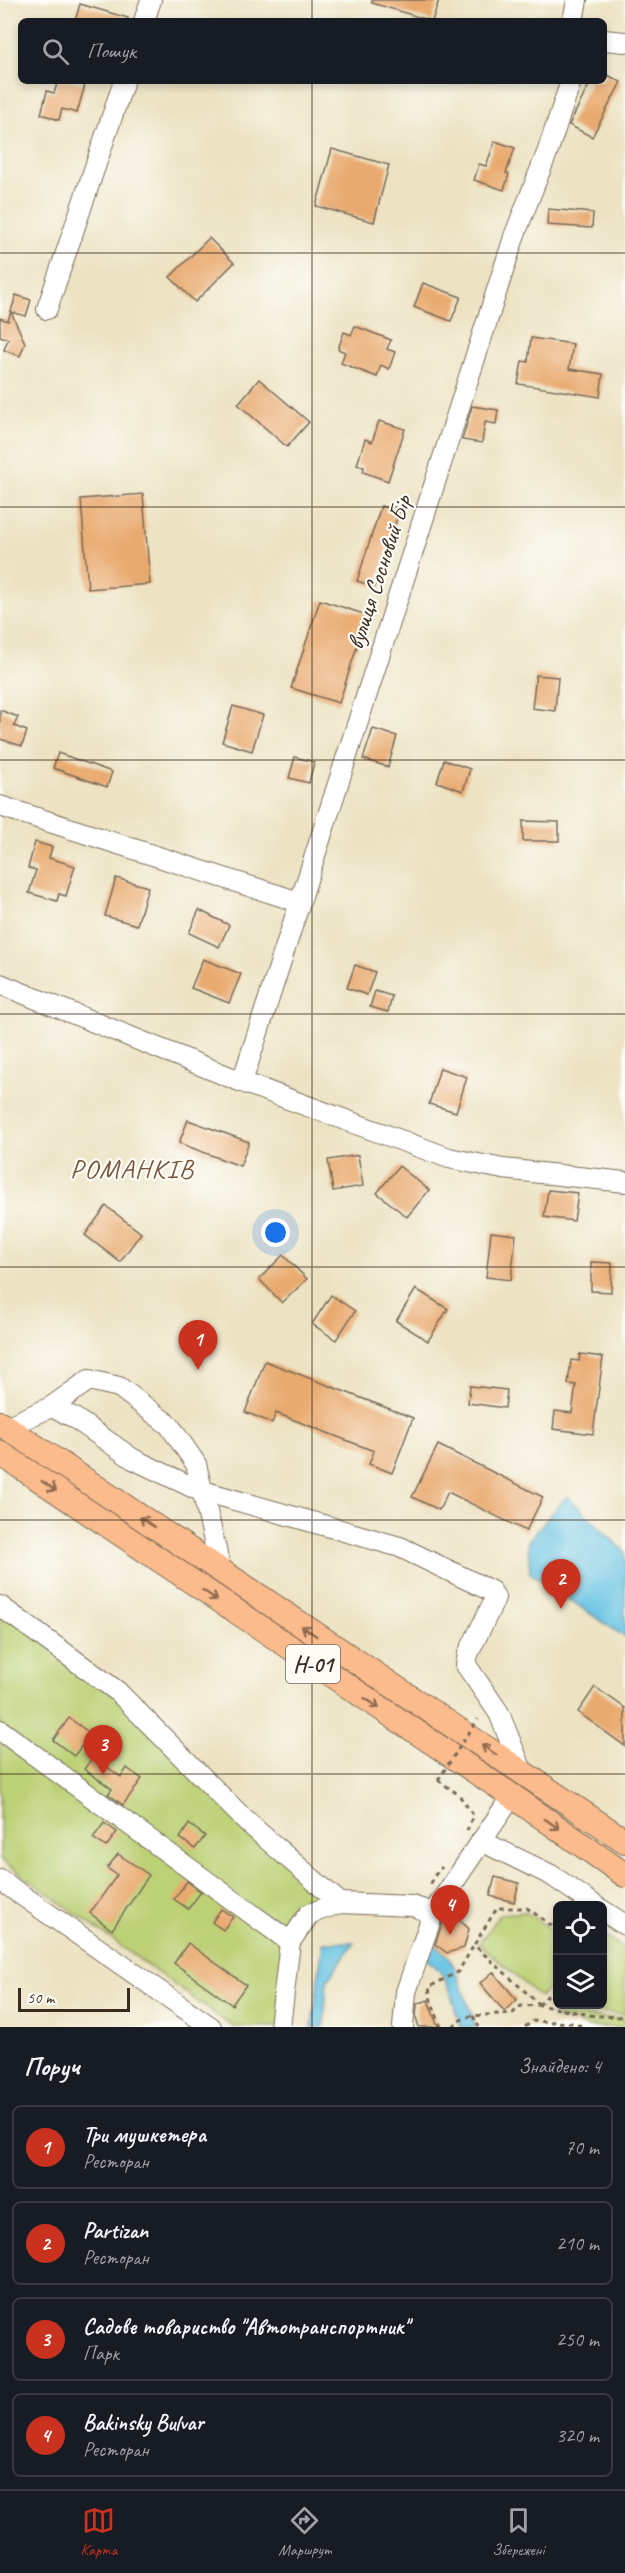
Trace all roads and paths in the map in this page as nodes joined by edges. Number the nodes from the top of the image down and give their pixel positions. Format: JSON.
{"nodes":[{"id":1,"x":151,"y":0,"type":"edge"},
{"id":2,"x":577,"y":0,"type":"edge"},
{"id":3,"x":145,"y":18,"type":"edge"},
{"id":4,"x":574,"y":18,"type":"edge"},
{"id":5,"x":607,"y":40,"type":"edge"},
{"id":6,"x":625,"y":42,"type":"edge"},
{"id":7,"x":122,"y":84,"type":"edge"},
{"id":8,"x":570,"y":84,"type":"edge"},
{"id":9,"x":47,"y":309,"type":"dead end"},
{"id":10,"x":0,"y":806,"type":"edge"},
{"id":11,"x":299,"y":902,"type":"junction"},
{"id":12,"x":0,"y":984,"type":"edge"},
{"id":13,"x":242,"y":1082,"type":"junction"},
{"id":14,"x":625,"y":1182,"type":"edge"},
{"id":15,"x":51,"y":1407,"type":"junction"},
{"id":16,"x":3,"y":1425,"type":"edge"},
{"id":17,"x":0,"y":1453,"type":"edge"},
{"id":18,"x":202,"y":1491,"type":"junction"},
{"id":19,"x":221,"y":1571,"type":"junction"},
{"id":20,"x":0,"y":1606,"type":"edge"},
{"id":21,"x":478,"y":1719,"type":"dead end"},
{"id":22,"x":0,"y":1730,"type":"edge"},
{"id":23,"x":524,"y":1773,"type":"junction"},
{"id":24,"x":512,"y":1796,"type":"junction"},
{"id":25,"x":473,"y":1839,"type":"junction"},
{"id":26,"x":625,"y":1841,"type":"edge"},
{"id":27,"x":448,"y":1862,"type":"dead end"},
{"id":28,"x":625,"y":1875,"type":"edge"},
{"id":29,"x":0,"y":1880,"type":"edge"},
{"id":30,"x":590,"y":1901,"type":"edge"},
{"id":31,"x":340,"y":1903,"type":"junction"},
{"id":32,"x":428,"y":1911,"type":"junction"},
{"id":33,"x":607,"y":1913,"type":"edge"},
{"id":34,"x":625,"y":1925,"type":"edge"},
{"id":35,"x":553,"y":1926,"type":"edge"},
{"id":36,"x":290,"y":1942,"type":"junction"},
{"id":37,"x":474,"y":1945,"type":"junction"},
{"id":38,"x":553,"y":1990,"type":"edge"},
{"id":39,"x":540,"y":2005,"type":"junction"},
{"id":40,"x":472,"y":2016,"type":"junction"},
{"id":41,"x":625,"y":2017,"type":"edge"},
{"id":42,"x":212,"y":2027,"type":"edge"},
{"id":43,"x":280,"y":2027,"type":"edge"},
{"id":44,"x":403,"y":2027,"type":"edge"},
{"id":45,"x":441,"y":2027,"type":"edge"},
{"id":46,"x":453,"y":2027,"type":"edge"},
{"id":47,"x":479,"y":2027,"type":"edge"},
{"id":48,"x":525,"y":2027,"type":"edge"},
{"id":49,"x":585,"y":2027,"type":"edge"}],
"edges":[{"from":1,"to":3,"type":"street"},
{"from":2,"to":4,"type":"street"},
{"from":5,"to":6,"type":"street"},
{"from":7,"to":9,"type":"street"},
{"from":8,"to":11,"type":"street","name":"вулиця Сосновий Бір"},
{"from":10,"to":11,"type":"street"},
{"from":11,"to":13,"type":"street","name":"вулиця Сосновий Бір"},
{"from":12,"to":13,"type":"street"},
{"from":13,"to":14,"type":"street"},
{"from":15,"to":16,"type":"street"},
{"from":15,"to":18,"type":"street"},
{"from":15,"to":18,"type":"street"},
{"from":19,"to":16,"type":"main road","number":"Н-01","one_way":true},
{"from":17,"to":24,"type":"main road","number":"Н-01","one_way":true},
{"from":18,"to":19,"type":"street"},
{"from":18,"to":23,"type":"street"},
{"from":23,"to":19,"type":"main road","number":"Н-01","one_way":true},
{"from":20,"to":31,"type":"street"},
{"from":21,"to":25,"type":"path","bridge":true},
{"from":22,"to":36,"type":"street"},
{"from":23,"to":26,"type":"main road","number":"Н-01"},
{"from":24,"to":25,"type":"street"},
{"from":24,"to":28,"type":"main road","number":"Н-01","one_way":true},
{"from":25,"to":30,"type":"street"},
{"from":25,"to":32,"type":"street"},
{"from":27,"to":32,"type":"path"},
{"from":29,"to":42,"type":"street"},
{"from":31,"to":32,"type":"street"},
{"from":31,"to":36,"type":"street"},
{"from":32,"to":44,"type":"street"},
{"from":33,"to":34,"type":"street"},
{"from":35,"to":37,"type":"path"},
{"from":36,"to":43,"type":"street"},
{"from":37,"to":39,"type":"path"},
{"from":37,"to":45,"type":"path"},
{"from":38,"to":39,"type":"path"},
{"from":39,"to":40,"type":"path"},
{"from":39,"to":41,"type":"path"},
{"from":40,"to":46,"type":"path"},
{"from":40,"to":47,"type":"path"},
{"from":48,"to":49,"type":"path"}]}
